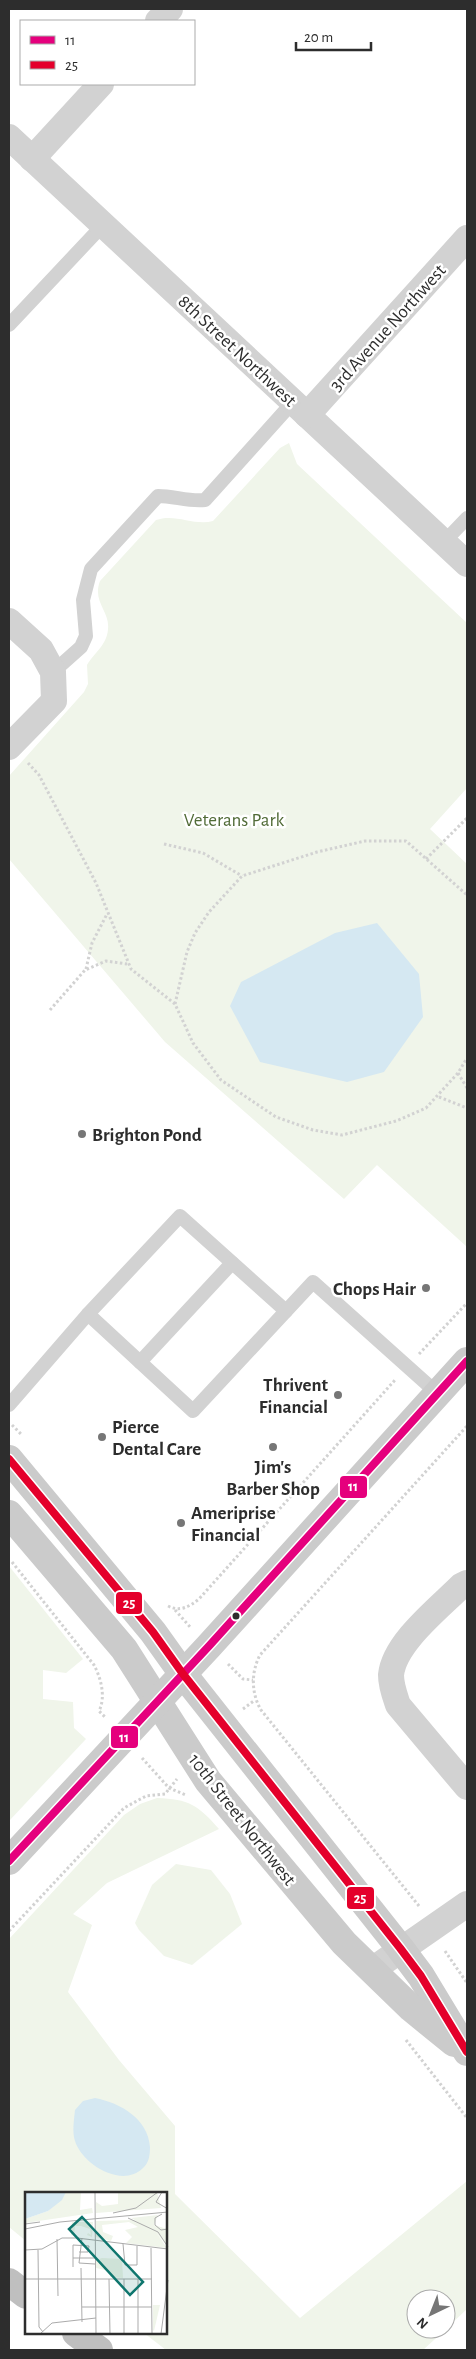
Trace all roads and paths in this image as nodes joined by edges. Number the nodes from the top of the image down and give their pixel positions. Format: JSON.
{"nodes":[{"id":1,"x":170,"y":9,"type":"edge"},
{"id":2,"x":159,"y":20,"type":"edge"},
{"id":3,"x":100,"y":85,"type":"edge"},
{"id":4,"x":9,"y":137,"type":"edge"},
{"id":5,"x":32,"y":159,"type":"junction"},
{"id":6,"x":104,"y":225,"type":"junction"},
{"id":7,"x":467,"y":238,"type":"edge"},
{"id":8,"x":9,"y":325,"type":"edge"},
{"id":9,"x":300,"y":409,"type":"junction"},
{"id":10,"x":467,"y":518,"type":"edge"},
{"id":11,"x":444,"y":542,"type":"junction"},
{"id":12,"x":467,"y":564,"type":"edge"},
{"id":13,"x":9,"y":621,"type":"edge"},
{"id":14,"x":53,"y":672,"type":"junction"},
{"id":15,"x":11,"y":745,"type":"edge"},
{"id":16,"x":467,"y":818,"type":"edge"},
{"id":17,"x":164,"y":844,"type":"dead end"},
{"id":18,"x":426,"y":859,"type":"junction"},
{"id":19,"x":242,"y":876,"type":"junction"},
{"id":20,"x":467,"y":896,"type":"edge"},
{"id":21,"x":107,"y":914,"type":"junction"},
{"id":22,"x":128,"y":964,"type":"junction"},
{"id":23,"x":85,"y":970,"type":"junction"},
{"id":24,"x":175,"y":1004,"type":"junction"},
{"id":25,"x":50,"y":1010,"type":"dead end"},
{"id":26,"x":467,"y":1058,"type":"edge"},
{"id":27,"x":458,"y":1073,"type":"junction"},
{"id":28,"x":467,"y":1088,"type":"edge"},
{"id":29,"x":439,"y":1096,"type":"junction"},
{"id":30,"x":467,"y":1108,"type":"edge"},
{"id":31,"x":232,"y":1263,"type":"junction"},
{"id":32,"x":467,"y":1303,"type":"edge"},
{"id":33,"x":286,"y":1311,"type":"junction"},
{"id":34,"x":88,"y":1314,"type":"junction"},
{"id":35,"x":467,"y":1361,"type":"edge"},
{"id":36,"x":140,"y":1362,"type":"junction"},
{"id":37,"x":407,"y":1366,"type":"junction"},
{"id":38,"x":437,"y":1394,"type":"junction"},
{"id":39,"x":9,"y":1405,"type":"edge"},
{"id":40,"x":467,"y":1426,"type":"edge"},
{"id":41,"x":9,"y":1459,"type":"edge"},
{"id":42,"x":9,"y":1514,"type":"edge"},
{"id":43,"x":9,"y":1558,"type":"edge"},
{"id":44,"x":467,"y":1583,"type":"edge"},
{"id":45,"x":182,"y":1619,"type":"dead end"},
{"id":46,"x":183,"y":1674,"type":"junction"},
{"id":47,"x":243,"y":1679,"type":"dead end"},
{"id":48,"x":253,"y":1680,"type":"junction"},
{"id":49,"x":255,"y":1700,"type":"junction"},
{"id":50,"x":158,"y":1702,"type":"junction"},
{"id":51,"x":246,"y":1705,"type":"dead end"},
{"id":52,"x":104,"y":1716,"type":"dead end"},
{"id":53,"x":467,"y":1787,"type":"edge"},
{"id":54,"x":169,"y":1788,"type":"dead end"},
{"id":55,"x":9,"y":1861,"type":"edge"},
{"id":56,"x":467,"y":1904,"type":"edge"},
{"id":57,"x":432,"y":1927,"type":"junction"},
{"id":58,"x":9,"y":1931,"type":"edge"},
{"id":59,"x":400,"y":1948,"type":"junction"},
{"id":60,"x":372,"y":1970,"type":"junction"},
{"id":61,"x":467,"y":1983,"type":"edge"},
{"id":62,"x":467,"y":2053,"type":"edge"},
{"id":63,"x":9,"y":2282,"type":"edge"},
{"id":64,"x":25,"y":2294,"type":"edge"},
{"id":65,"x":77,"y":2334,"type":"edge"},
{"id":66,"x":99,"y":2350,"type":"edge"}],
"edges":[{"from":1,"to":2,"type":"street"},
{"from":3,"to":5,"type":"street"},
{"from":4,"to":5,"type":"street","name":"8th Street Northwest"},
{"from":5,"to":6,"type":"street","name":"8th Street Northwest"},
{"from":6,"to":8,"type":"lane"},
{"from":6,"to":9,"type":"street","name":"8th Street Northwest"},
{"from":7,"to":9,"type":"street","name":"3rd Avenue Northwest"},
{"from":9,"to":11,"type":"street","name":"8th Street Northwest"},
{"from":9,"to":14,"type":"lane"},
{"from":10,"to":11,"type":"lane"},
{"from":11,"to":12,"type":"street","name":"8th Street Northwest"},
{"from":13,"to":14,"type":"street"},
{"from":14,"to":15,"type":"street"},
{"from":15,"to":21,"type":"path"},
{"from":16,"to":18,"type":"path"},
{"from":17,"to":19,"type":"path"},
{"from":18,"to":19,"type":"path"},
{"from":18,"to":20,"type":"path"},
{"from":19,"to":24,"type":"path"},
{"from":21,"to":22,"type":"path"},
{"from":21,"to":23,"type":"path"},
{"from":22,"to":23,"type":"path"},
{"from":22,"to":24,"type":"path"},
{"from":23,"to":25,"type":"path"},
{"from":24,"to":29,"type":"path"},
{"from":26,"to":27,"type":"path"},
{"from":27,"to":28,"type":"path"},
{"from":27,"to":29,"type":"path"},
{"from":29,"to":30,"type":"path"},
{"from":31,"to":33,"type":"lane"},
{"from":31,"to":34,"type":"lane"},
{"from":31,"to":36,"type":"lane"},
{"from":32,"to":37,"type":"path"},
{"from":33,"to":36,"type":"lane"},
{"from":33,"to":37,"type":"lane"},
{"from":34,"to":36,"type":"lane"},
{"from":34,"to":39,"type":"lane"},
{"from":35,"to":38,"type":"street"},
{"from":37,"to":38,"type":"lane"},
{"from":37,"to":45,"type":"path"},
{"from":38,"to":46,"type":"street"},
{"from":40,"to":48,"type":"path"},
{"from":41,"to":46,"type":"street","name":"10th Street Northwest"},
{"from":42,"to":50,"type":"street","name":"10th Street Northwest"},
{"from":43,"to":52,"type":"path"},
{"from":44,"to":53,"type":"street"},
{"from":46,"to":50,"type":"street"},
{"from":46,"to":59,"type":"street","name":"10th Street Northwest"},
{"from":47,"to":48,"type":"path"},
{"from":48,"to":49,"type":"path"},
{"from":49,"to":51,"type":"path"},
{"from":49,"to":57,"type":"path"},
{"from":50,"to":55,"type":"street"},
{"from":50,"to":60,"type":"street","name":"10th Street Northwest"},
{"from":54,"to":58,"type":"path"},
{"from":56,"to":57,"type":"street"},
{"from":57,"to":59,"type":"street"},
{"from":57,"to":61,"type":"path"},
{"from":59,"to":60,"type":"street"},
{"from":59,"to":62,"type":"street","name":"10th Street Northwest"},
{"from":60,"to":62,"type":"street","name":"10th Street Northwest"},
{"from":63,"to":64,"type":"highway"},
{"from":65,"to":66,"type":"highway"}]}
